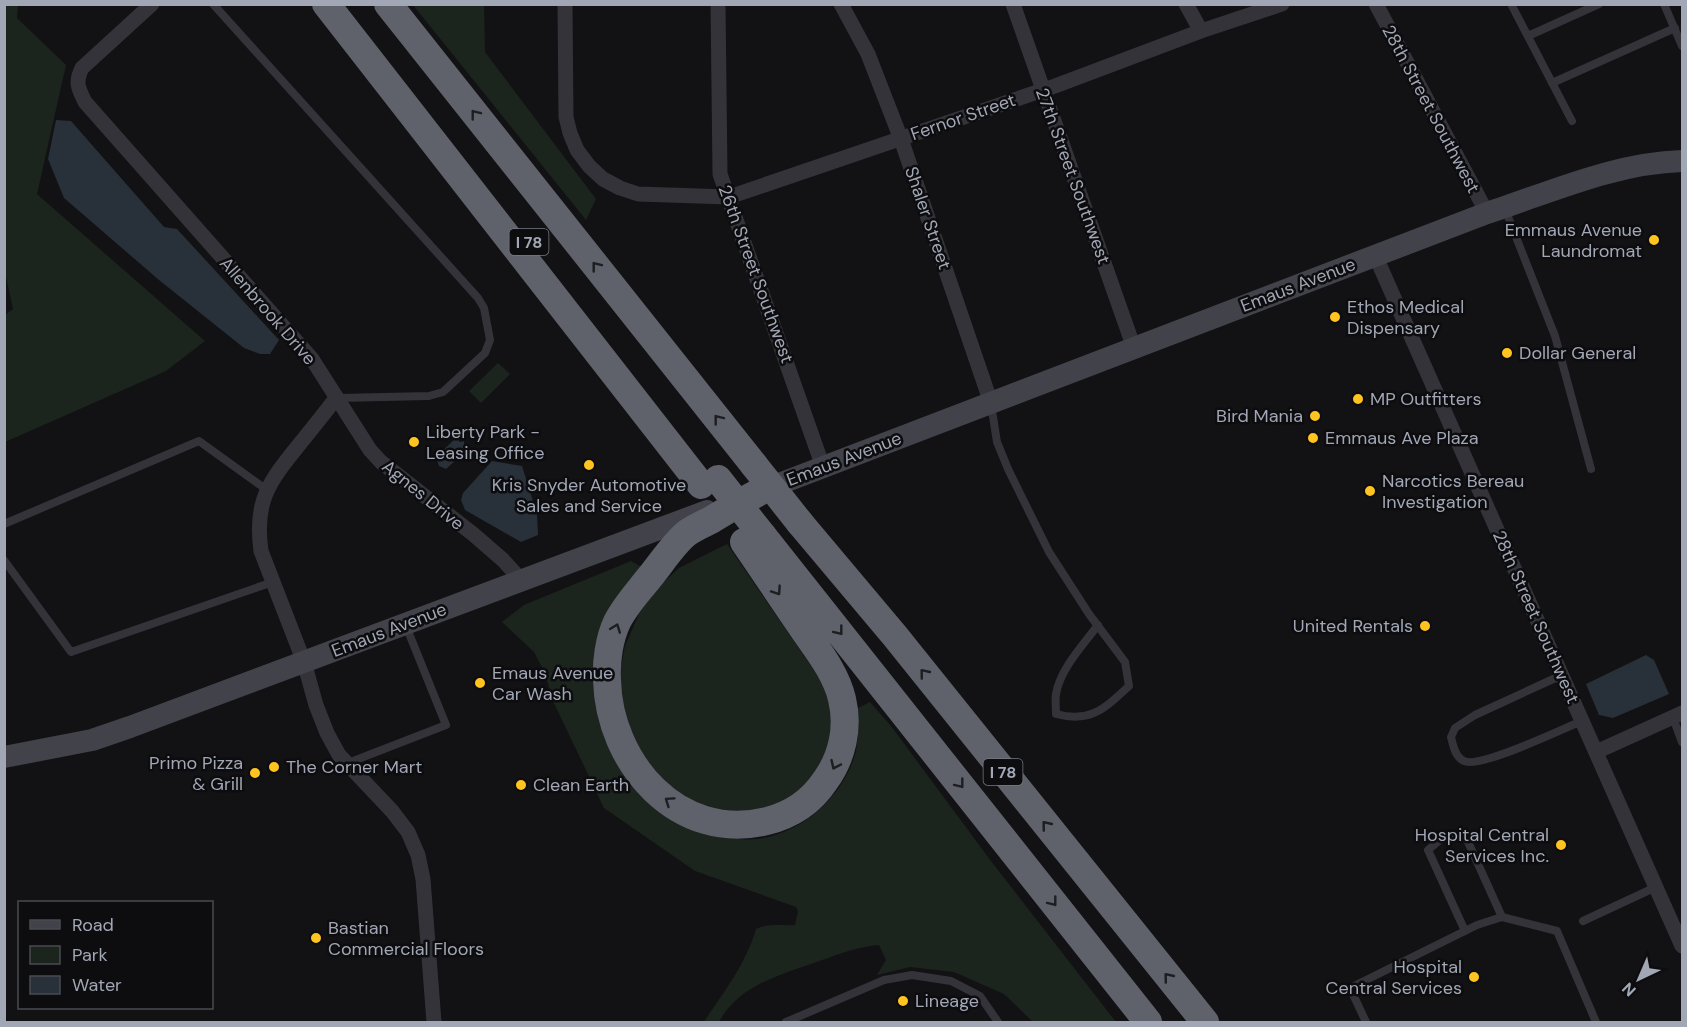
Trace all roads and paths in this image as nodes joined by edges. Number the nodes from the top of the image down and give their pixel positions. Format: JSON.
{"nodes":[{"id":1,"x":152,"y":4,"type":"edge"},
{"id":2,"x":213,"y":4,"type":"edge"},
{"id":3,"x":326,"y":4,"type":"edge"},
{"id":4,"x":340,"y":4,"type":"edge"},
{"id":5,"x":388,"y":4,"type":"edge"},
{"id":6,"x":565,"y":4,"type":"edge"},
{"id":7,"x":718,"y":4,"type":"edge"},
{"id":8,"x":841,"y":4,"type":"edge"},
{"id":9,"x":1013,"y":4,"type":"edge"},
{"id":10,"x":1186,"y":4,"type":"edge"},
{"id":11,"x":1282,"y":4,"type":"edge"},
{"id":12,"x":1376,"y":4,"type":"edge"},
{"id":13,"x":1512,"y":4,"type":"edge"},
{"id":14,"x":1599,"y":4,"type":"edge"},
{"id":15,"x":1664,"y":4,"type":"edge"},
{"id":16,"x":1675,"y":28,"type":"junction"},
{"id":17,"x":1201,"y":32,"type":"junction"},
{"id":18,"x":1528,"y":36,"type":"junction"},
{"id":19,"x":1683,"y":46,"type":"edge"},
{"id":20,"x":1552,"y":83,"type":"junction"},
{"id":21,"x":1042,"y":90,"type":"junction"},
{"id":22,"x":1572,"y":121,"type":"dead end"},
{"id":23,"x":901,"y":139,"type":"junction"},
{"id":24,"x":1683,"y":160,"type":"edge"},
{"id":25,"x":729,"y":197,"type":"junction"},
{"id":26,"x":1496,"y":210,"type":"junction"},
{"id":27,"x":1375,"y":255,"type":"junction"},
{"id":28,"x":1134,"y":348,"type":"junction"},
{"id":29,"x":336,"y":398,"type":"junction"},
{"id":30,"x":991,"y":403,"type":"junction"},
{"id":31,"x":824,"y":467,"type":"junction"},
{"id":32,"x":1591,"y":469,"type":"dead end"},
{"id":33,"x":760,"y":477,"type":"junction"},
{"id":34,"x":709,"y":482,"type":"junction"},
{"id":35,"x":267,"y":490,"type":"junction"},
{"id":36,"x":4,"y":524,"type":"edge"},
{"id":37,"x":754,"y":539,"type":"junction"},
{"id":38,"x":4,"y":560,"type":"edge"},
{"id":39,"x":522,"y":581,"type":"junction"},
{"id":40,"x":273,"y":582,"type":"junction"},
{"id":41,"x":405,"y":624,"type":"junction"},
{"id":42,"x":1098,"y":625,"type":"junction"},
{"id":43,"x":304,"y":662,"type":"junction"},
{"id":44,"x":1562,"y":675,"type":"junction"},
{"id":45,"x":1678,"y":716,"type":"edge"},
{"id":46,"x":1582,"y":721,"type":"junction"},
{"id":47,"x":1683,"y":742,"type":"edge"},
{"id":48,"x":1596,"y":752,"type":"junction"},
{"id":49,"x":4,"y":756,"type":"edge"},
{"id":50,"x":347,"y":764,"type":"junction"},
{"id":51,"x":1656,"y":887,"type":"junction"},
{"id":52,"x":1502,"y":917,"type":"junction"},
{"id":53,"x":1583,"y":921,"type":"dead end"},
{"id":54,"x":1465,"y":931,"type":"junction"},
{"id":55,"x":1683,"y":946,"type":"edge"},
{"id":56,"x":1104,"y":966,"type":"junction"},
{"id":57,"x":434,"y":1023,"type":"edge"},
{"id":58,"x":786,"y":1023,"type":"edge"},
{"id":59,"x":998,"y":1023,"type":"edge"},
{"id":60,"x":1140,"y":1023,"type":"edge"},
{"id":61,"x":1148,"y":1023,"type":"edge"},
{"id":62,"x":1205,"y":1023,"type":"edge"},
{"id":63,"x":1366,"y":1023,"type":"edge"},
{"id":64,"x":1596,"y":1023,"type":"edge"}],
"edges":[{"from":1,"to":29,"type":"street","name":"Allenbrook Drive"},
{"from":2,"to":29,"type":"lane"},
{"from":3,"to":34,"type":"highway"},
{"from":4,"to":34,"type":"highway","number":"I 78"},
{"from":33,"to":5,"type":"highway","number":"I 78","one_way":true},
{"from":6,"to":25,"type":"street","name":"Fernor Street"},
{"from":7,"to":25,"type":"street","name":"26th Street Southwest"},
{"from":8,"to":23,"type":"street","name":"Shaler Street"},
{"from":9,"to":21,"type":"street","name":"27th Street Southwest"},
{"from":10,"to":17,"type":"street"},
{"from":11,"to":17,"type":"street","name":"Fernor Street"},
{"from":12,"to":26,"type":"street","name":"28th Street Southwest"},
{"from":13,"to":18,"type":"lane"},
{"from":14,"to":18,"type":"lane"},
{"from":15,"to":16,"type":"lane"},
{"from":16,"to":19,"type":"lane"},
{"from":16,"to":20,"type":"lane"},
{"from":17,"to":21,"type":"street","name":"Fernor Street"},
{"from":18,"to":20,"type":"lane"},
{"from":20,"to":22,"type":"lane"},
{"from":21,"to":23,"type":"street","name":"Fernor Street"},
{"from":21,"to":28,"type":"street","name":"27th Street Southwest"},
{"from":23,"to":25,"type":"street","name":"Fernor Street"},
{"from":23,"to":30,"type":"street","name":"Shaler Street"},
{"from":24,"to":26,"type":"main road","name":"Emaus Avenue"},
{"from":25,"to":31,"type":"street","name":"26th Street Southwest"},
{"from":26,"to":27,"type":"main road","name":"Emaus Avenue"},
{"from":26,"to":32,"type":"lane"},
{"from":27,"to":28,"type":"main road","name":"Emaus Avenue"},
{"from":27,"to":44,"type":"street","name":"28th Street Southwest"},
{"from":28,"to":30,"type":"main road","name":"Emaus Avenue"},
{"from":29,"to":35,"type":"street"},
{"from":29,"to":39,"type":"street","name":"Agnes Drive"},
{"from":30,"to":31,"type":"main road","name":"Emaus Avenue"},
{"from":30,"to":42,"type":"lane"},
{"from":31,"to":33,"type":"main road","name":"Emaus Avenue"},
{"from":37,"to":33,"type":"highway","one_way":true},
{"from":33,"to":39,"type":"main road","name":"Emaus Avenue"},
{"from":62,"to":33,"type":"highway","number":"I 78","one_way":true,"bridge":true},
{"from":34,"to":37,"type":"highway","number":"I 78","bridge":true},
{"from":35,"to":36,"type":"lane"},
{"from":35,"to":40,"type":"street"},
{"from":37,"to":56,"type":"highway","number":"I 78","one_way":true},
{"from":38,"to":40,"type":"lane"},
{"from":39,"to":41,"type":"main road","name":"Emaus Avenue"},
{"from":40,"to":43,"type":"street"},
{"from":41,"to":43,"type":"main road","name":"Emaus Avenue"},
{"from":41,"to":50,"type":"lane"},
{"from":42,"to":42,"type":"lane"},
{"from":43,"to":49,"type":"main road","name":"Emaus Avenue"},
{"from":43,"to":50,"type":"street"},
{"from":44,"to":46,"type":"street","name":"28th Street Southwest"},
{"from":44,"to":46,"type":"lane"},
{"from":45,"to":47,"type":"lane"},
{"from":45,"to":48,"type":"street"},
{"from":46,"to":48,"type":"street","name":"28th Street Southwest"},
{"from":48,"to":51,"type":"street","name":"28th Street Southwest"},
{"from":50,"to":57,"type":"street"},
{"from":51,"to":53,"type":"lane"},
{"from":51,"to":55,"type":"street","name":"28th Street Southwest"},
{"from":52,"to":54,"type":"lane"},
{"from":52,"to":54,"type":"lane"},
{"from":52,"to":64,"type":"lane"},
{"from":54,"to":63,"type":"lane"},
{"from":56,"to":60,"type":"highway"},
{"from":56,"to":61,"type":"highway","number":"I 78"},
{"from":58,"to":59,"type":"lane"}]}
